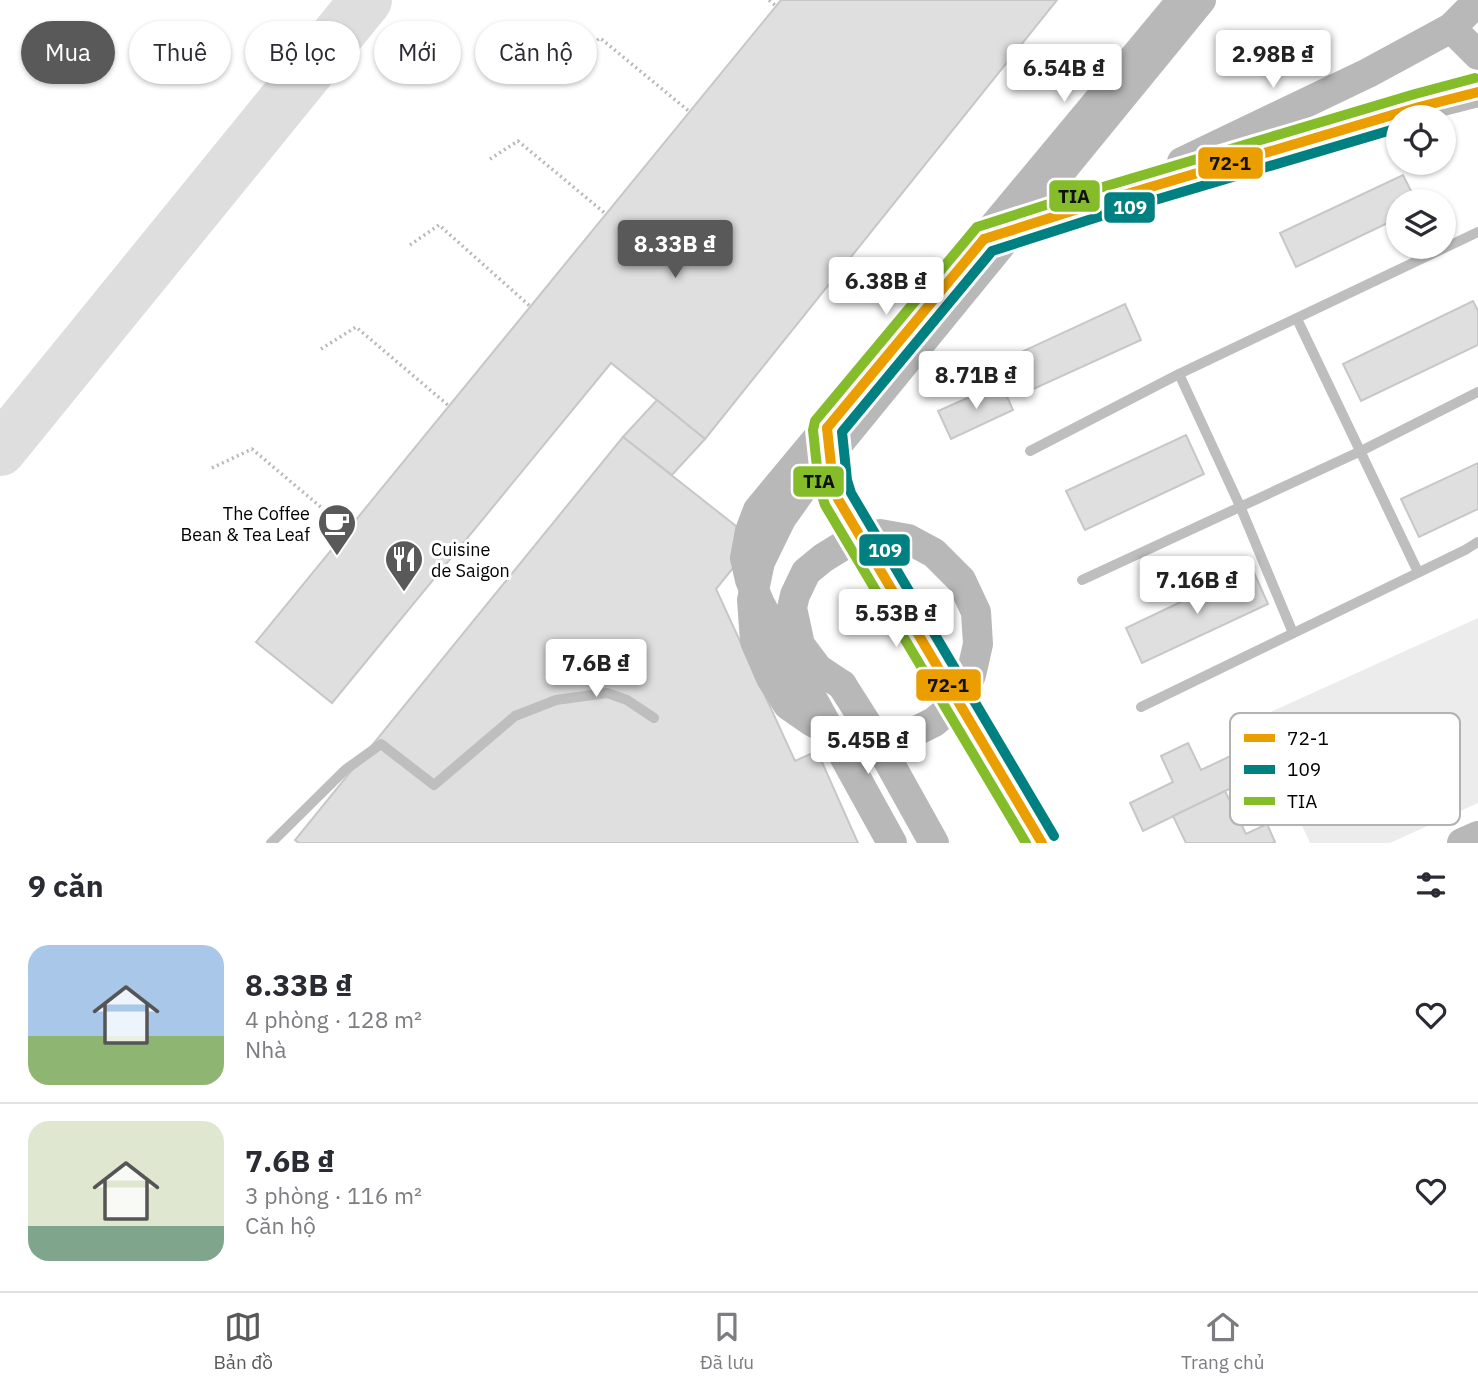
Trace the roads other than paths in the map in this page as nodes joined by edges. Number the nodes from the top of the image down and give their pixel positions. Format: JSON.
{"nodes":[{"id":1,"x":1182,"y":0,"type":"edge"},
{"id":2,"x":1201,"y":0,"type":"edge"},
{"id":3,"x":1214,"y":0,"type":"edge"},
{"id":4,"x":1477,"y":0,"type":"edge"},
{"id":5,"x":1451,"y":28,"type":"junction"},
{"id":6,"x":1478,"y":55,"type":"edge"},
{"id":7,"x":1478,"y":92,"type":"edge"},
{"id":8,"x":1097,"y":203,"type":"junction"},
{"id":9,"x":1478,"y":232,"type":"edge"},
{"id":10,"x":984,"y":239,"type":"junction"},
{"id":11,"x":1297,"y":319,"type":"junction"},
{"id":12,"x":1179,"y":374,"type":"junction"},
{"id":13,"x":1478,"y":392,"type":"edge"},
{"id":14,"x":827,"y":428,"type":"junction"},
{"id":15,"x":1030,"y":451,"type":"dead end"},
{"id":16,"x":1361,"y":451,"type":"junction"},
{"id":17,"x":1240,"y":506,"type":"junction"},
{"id":18,"x":1478,"y":542,"type":"edge"},
{"id":19,"x":1419,"y":572,"type":"junction"},
{"id":20,"x":1082,"y":580,"type":"dead end"},
{"id":21,"x":1293,"y":633,"type":"junction"},
{"id":22,"x":842,"y":685,"type":"junction"},
{"id":23,"x":1141,"y":707,"type":"dead end"},
{"id":24,"x":654,"y":718,"type":"dead end"},
{"id":25,"x":1478,"y":836,"type":"edge"},
{"id":26,"x":271,"y":843,"type":"edge"},
{"id":27,"x":892,"y":843,"type":"edge"},
{"id":28,"x":934,"y":843,"type":"edge"},
{"id":29,"x":1042,"y":843,"type":"edge"},
{"id":30,"x":1462,"y":843,"type":"edge"}],
"edges":[{"from":1,"to":10,"type":"street"},
{"from":2,"to":22,"type":"street","bridge":true},
{"from":3,"to":22,"type":"street","bridge":true},
{"from":4,"to":5,"type":"street"},
{"from":5,"to":6,"type":"street"},
{"from":5,"to":8,"type":"street"},
{"from":7,"to":8,"type":"street"},
{"from":8,"to":10,"type":"street"},
{"from":9,"to":11,"type":"lane"},
{"from":10,"to":14,"type":"street"},
{"from":11,"to":12,"type":"lane"},
{"from":11,"to":16,"type":"lane"},
{"from":12,"to":15,"type":"lane"},
{"from":12,"to":17,"type":"lane"},
{"from":13,"to":16,"type":"lane"},
{"from":14,"to":27,"type":"street"},
{"from":14,"to":29,"type":"street"},
{"from":16,"to":17,"type":"lane"},
{"from":16,"to":19,"type":"lane"},
{"from":17,"to":20,"type":"lane"},
{"from":17,"to":21,"type":"lane"},
{"from":18,"to":19,"type":"lane"},
{"from":19,"to":21,"type":"lane"},
{"from":21,"to":23,"type":"lane"},
{"from":22,"to":28,"type":"street"},
{"from":24,"to":26,"type":"lane"},
{"from":25,"to":30,"type":"street"}]}
